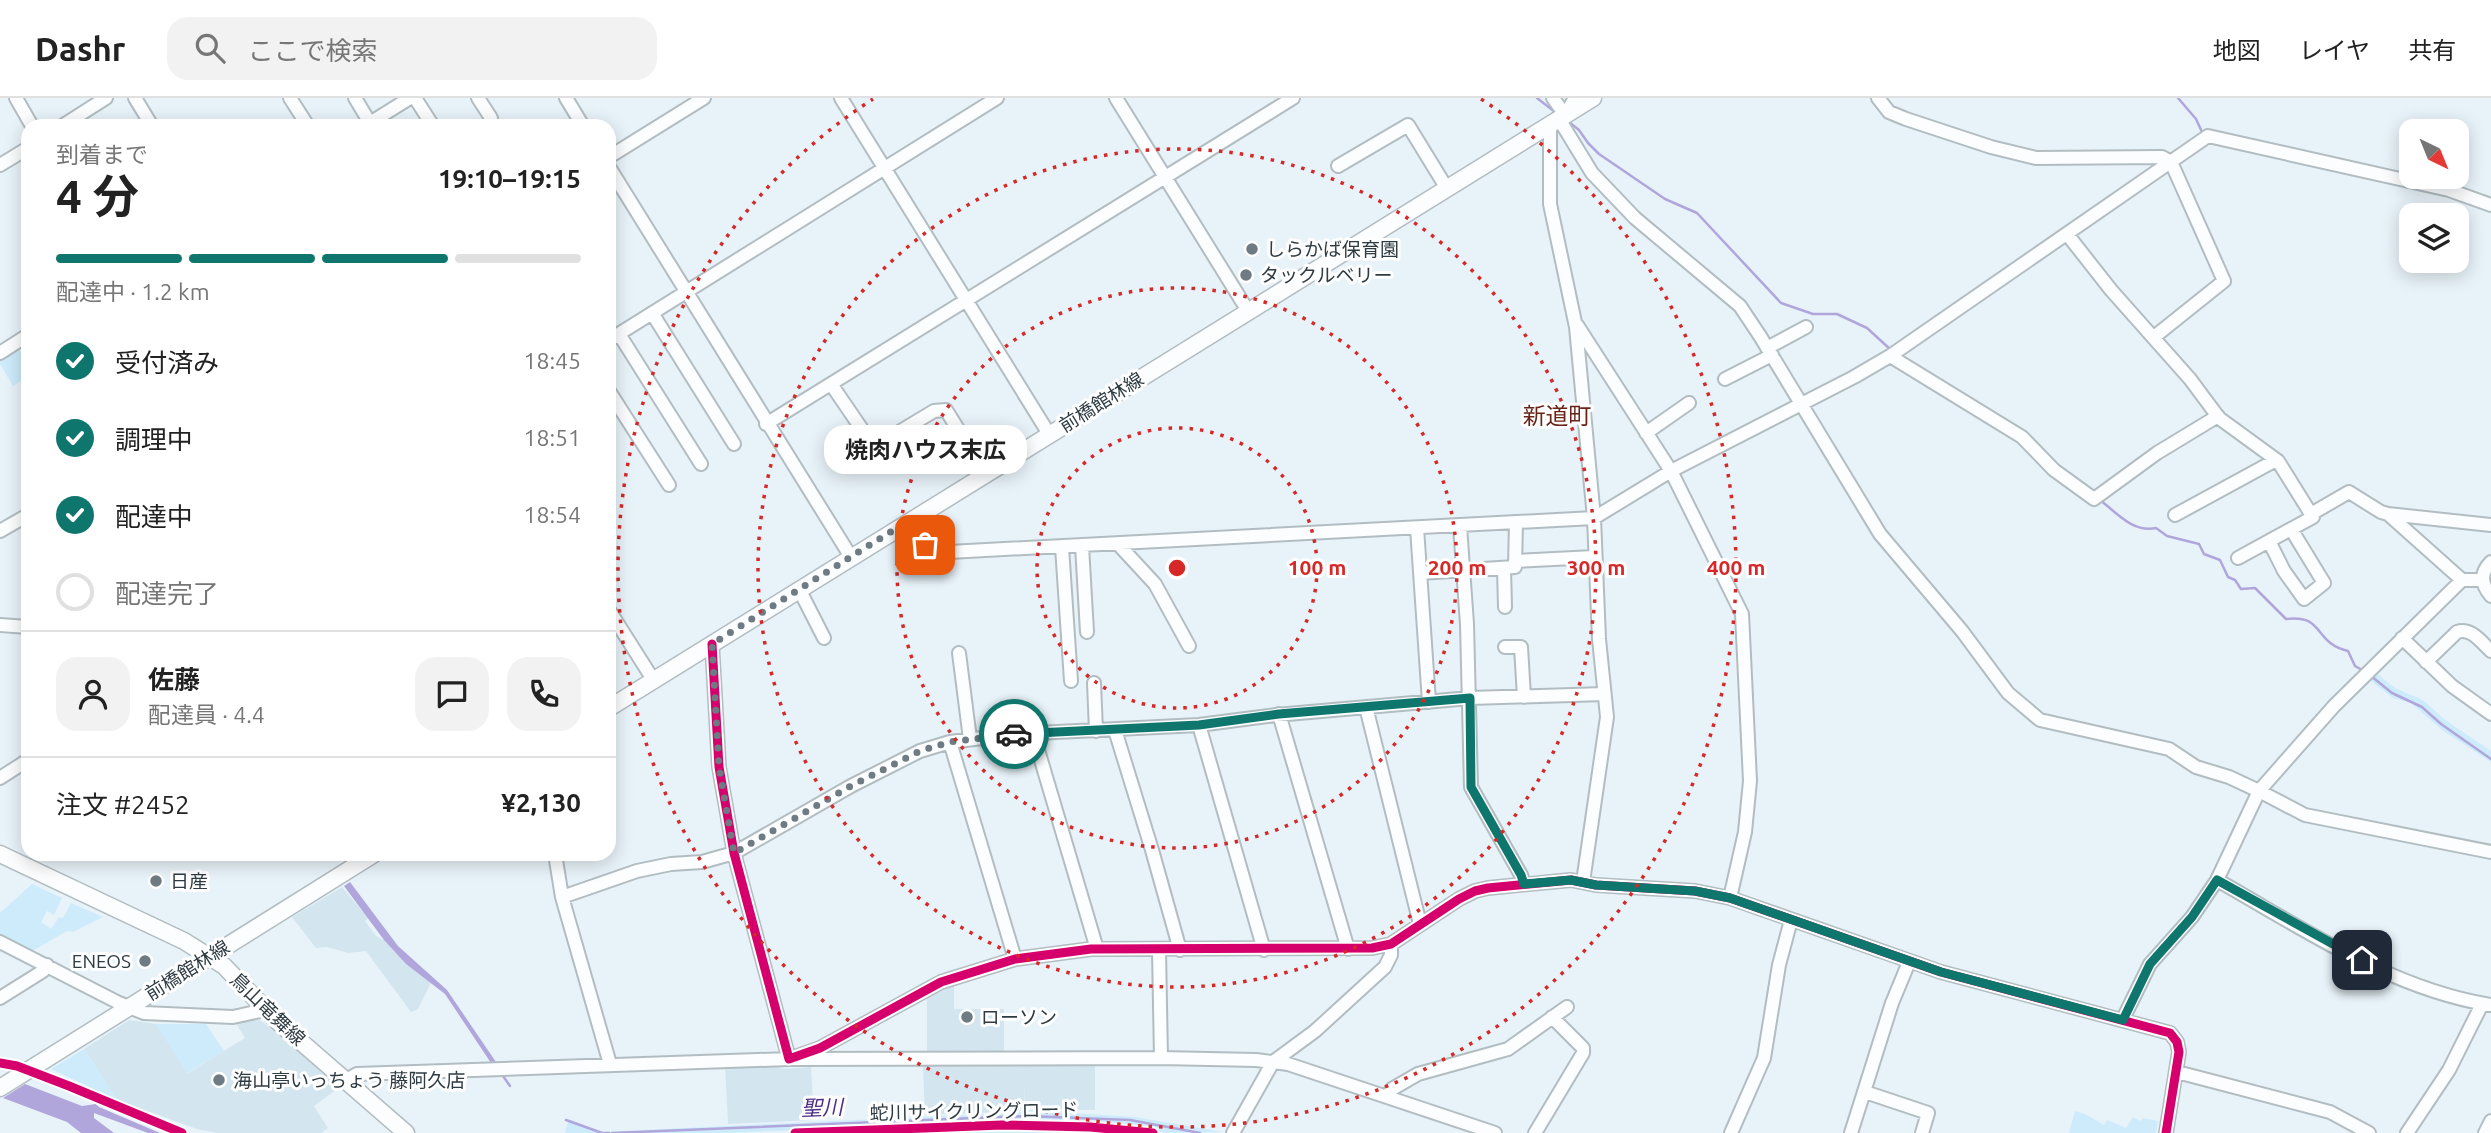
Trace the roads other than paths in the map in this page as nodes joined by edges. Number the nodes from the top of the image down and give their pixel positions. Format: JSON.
{"nodes":[{"id":1,"x":16,"y":98,"type":"edge"},
{"id":2,"x":106,"y":98,"type":"edge"},
{"id":3,"x":135,"y":98,"type":"edge"},
{"id":4,"x":355,"y":98,"type":"edge"},
{"id":5,"x":410,"y":98,"type":"edge"},
{"id":6,"x":415,"y":98,"type":"edge"},
{"id":7,"x":478,"y":98,"type":"edge"},
{"id":8,"x":566,"y":98,"type":"edge"},
{"id":9,"x":704,"y":98,"type":"edge"},
{"id":10,"x":841,"y":98,"type":"edge"},
{"id":11,"x":997,"y":98,"type":"edge"},
{"id":12,"x":1116,"y":98,"type":"edge"},
{"id":13,"x":1293,"y":98,"type":"edge"},
{"id":14,"x":1553,"y":98,"type":"edge"},
{"id":15,"x":1575,"y":98,"type":"edge"},
{"id":16,"x":1593,"y":98,"type":"edge"},
{"id":17,"x":1878,"y":98,"type":"edge"},
{"id":18,"x":297,"y":100,"type":"edge"},
{"id":19,"x":491,"y":118,"type":"dead end"},
{"id":20,"x":28,"y":119,"type":"edge"},
{"id":21,"x":73,"y":119,"type":"edge"},
{"id":22,"x":148,"y":119,"type":"edge"},
{"id":23,"x":305,"y":119,"type":"edge"},
{"id":24,"x":366,"y":119,"type":"edge"},
{"id":25,"x":376,"y":119,"type":"edge"},
{"id":26,"x":428,"y":119,"type":"edge"},
{"id":27,"x":579,"y":119,"type":"edge"},
{"id":28,"x":1558,"y":119,"type":"junction"},
{"id":29,"x":21,"y":152,"type":"edge"},
{"id":30,"x":616,"y":153,"type":"edge"},
{"id":31,"x":2171,"y":162,"type":"junction"},
{"id":32,"x":0,"y":165,"type":"edge"},
{"id":33,"x":1338,"y":166,"type":"dead end"},
{"id":34,"x":884,"y":168,"type":"junction"},
{"id":35,"x":1164,"y":176,"type":"junction"},
{"id":36,"x":616,"y":178,"type":"edge"},
{"id":37,"x":1446,"y":187,"type":"junction"},
{"id":38,"x":2491,"y":205,"type":"edge"},
{"id":39,"x":2067,"y":234,"type":"junction"},
{"id":40,"x":686,"y":292,"type":"junction"},
{"id":41,"x":966,"y":300,"type":"junction"},
{"id":42,"x":1248,"y":311,"type":"junction"},
{"id":43,"x":652,"y":313,"type":"junction"},
{"id":44,"x":1575,"y":322,"type":"junction"},
{"id":45,"x":1805,"y":327,"type":"dead end"},
{"id":46,"x":616,"y":336,"type":"edge"},
{"id":47,"x":2154,"y":337,"type":"junction"},
{"id":48,"x":21,"y":340,"type":"edge"},
{"id":49,"x":616,"y":340,"type":"edge"},
{"id":50,"x":1769,"y":351,"type":"junction"},
{"id":51,"x":0,"y":353,"type":"edge"},
{"id":52,"x":1890,"y":356,"type":"junction"},
{"id":53,"x":1725,"y":379,"type":"dead end"},
{"id":54,"x":831,"y":384,"type":"junction"},
{"id":55,"x":616,"y":402,"type":"edge"},
{"id":56,"x":1689,"y":403,"type":"dead end"},
{"id":57,"x":1801,"y":404,"type":"junction"},
{"id":58,"x":2218,"y":416,"type":"junction"},
{"id":59,"x":766,"y":424,"type":"junction"},
{"id":60,"x":1646,"y":433,"type":"junction"},
{"id":61,"x":1049,"y":434,"type":"junction"},
{"id":62,"x":734,"y":444,"type":"dead end"},
{"id":63,"x":2276,"y":460,"type":"junction"},
{"id":64,"x":701,"y":464,"type":"dead end"},
{"id":65,"x":1671,"y":471,"type":"junction"},
{"id":66,"x":986,"y":474,"type":"junction"},
{"id":67,"x":669,"y":485,"type":"dead end"},
{"id":68,"x":2311,"y":514,"type":"junction"},
{"id":69,"x":2388,"y":514,"type":"junction"},
{"id":70,"x":2175,"y":515,"type":"dead end"},
{"id":71,"x":1594,"y":517,"type":"junction"},
{"id":72,"x":21,"y":519,"type":"edge"},
{"id":73,"x":1516,"y":522,"type":"junction"},
{"id":74,"x":2491,"y":524,"type":"edge"},
{"id":75,"x":1460,"y":526,"type":"junction"},
{"id":76,"x":1418,"y":528,"type":"junction"},
{"id":77,"x":2291,"y":529,"type":"junction"},
{"id":78,"x":0,"y":531,"type":"edge"},
{"id":79,"x":892,"y":531,"type":"junction"},
{"id":80,"x":2269,"y":541,"type":"junction"},
{"id":81,"x":1118,"y":544,"type":"junction"},
{"id":82,"x":1062,"y":547,"type":"junction"},
{"id":83,"x":1082,"y":547,"type":"junction"},
{"id":84,"x":1594,"y":557,"type":"junction"},
{"id":85,"x":851,"y":558,"type":"junction"},
{"id":86,"x":2238,"y":558,"type":"dead end"},
{"id":87,"x":2491,"y":562,"type":"edge"},
{"id":88,"x":1509,"y":565,"type":"junction"},
{"id":89,"x":1465,"y":571,"type":"junction"},
{"id":90,"x":1420,"y":573,"type":"junction"},
{"id":91,"x":2462,"y":580,"type":"junction"},
{"id":92,"x":2483,"y":580,"type":"junction"},
{"id":93,"x":799,"y":589,"type":"junction"},
{"id":94,"x":2491,"y":596,"type":"edge"},
{"id":95,"x":1505,"y":607,"type":"dead end"},
{"id":96,"x":616,"y":621,"type":"edge"},
{"id":97,"x":0,"y":625,"type":"edge"},
{"id":98,"x":21,"y":626,"type":"edge"},
{"id":99,"x":1087,"y":632,"type":"dead end"},
{"id":100,"x":824,"y":638,"type":"dead end"},
{"id":101,"x":2402,"y":638,"type":"junction"},
{"id":102,"x":712,"y":644,"type":"junction"},
{"id":103,"x":1189,"y":646,"type":"dead end"},
{"id":104,"x":1505,"y":646,"type":"dead end"},
{"id":105,"x":2491,"y":650,"type":"edge"},
{"id":106,"x":959,"y":653,"type":"dead end"},
{"id":107,"x":2426,"y":662,"type":"junction"},
{"id":108,"x":654,"y":681,"type":"junction"},
{"id":109,"x":1070,"y":681,"type":"dead end"},
{"id":110,"x":1094,"y":683,"type":"dead end"},
{"id":111,"x":1604,"y":694,"type":"junction"},
{"id":112,"x":1524,"y":697,"type":"junction"},
{"id":113,"x":1470,"y":698,"type":"junction"},
{"id":114,"x":1429,"y":702,"type":"junction"},
{"id":115,"x":616,"y":704,"type":"edge"},
{"id":116,"x":1366,"y":707,"type":"junction"},
{"id":117,"x":1279,"y":714,"type":"junction"},
{"id":118,"x":2491,"y":714,"type":"edge"},
{"id":119,"x":1199,"y":725,"type":"junction"},
{"id":120,"x":1115,"y":730,"type":"junction"},
{"id":121,"x":1096,"y":731,"type":"junction"},
{"id":122,"x":1033,"y":733,"type":"junction"},
{"id":123,"x":970,"y":739,"type":"junction"},
{"id":124,"x":950,"y":742,"type":"junction"},
{"id":125,"x":21,"y":767,"type":"edge"},
{"id":126,"x":0,"y":778,"type":"edge"},
{"id":127,"x":2259,"y":791,"type":"junction"},
{"id":128,"x":2491,"y":852,"type":"edge"},
{"id":129,"x":734,"y":853,"type":"junction"},
{"id":130,"x":0,"y":854,"type":"edge"},
{"id":131,"x":363,"y":861,"type":"edge"},
{"id":132,"x":556,"y":861,"type":"edge"},
{"id":133,"x":2217,"y":880,"type":"junction"},
{"id":134,"x":1583,"y":882,"type":"junction"},
{"id":135,"x":1524,"y":884,"type":"junction"},
{"id":136,"x":562,"y":897,"type":"junction"},
{"id":137,"x":1730,"y":898,"type":"junction"},
{"id":138,"x":1791,"y":920,"type":"junction"},
{"id":139,"x":1420,"y":924,"type":"junction"},
{"id":140,"x":0,"y":942,"type":"edge"},
{"id":141,"x":1391,"y":944,"type":"junction"},
{"id":142,"x":1097,"y":949,"type":"junction"},
{"id":143,"x":1348,"y":949,"type":"junction"},
{"id":144,"x":1159,"y":950,"type":"junction"},
{"id":145,"x":1180,"y":950,"type":"junction"},
{"id":146,"x":1264,"y":950,"type":"junction"},
{"id":147,"x":210,"y":956,"type":"junction"},
{"id":148,"x":1015,"y":959,"type":"junction"},
{"id":149,"x":1909,"y":961,"type":"junction"},
{"id":150,"x":47,"y":965,"type":"junction"},
{"id":151,"x":0,"y":998,"type":"edge"},
{"id":152,"x":2486,"y":1005,"type":"edge"},
{"id":153,"x":1567,"y":1007,"type":"dead end"},
{"id":154,"x":128,"y":1008,"type":"junction"},
{"id":155,"x":265,"y":1010,"type":"junction"},
{"id":156,"x":1552,"y":1017,"type":"junction"},
{"id":157,"x":2123,"y":1020,"type":"junction"},
{"id":158,"x":1161,"y":1058,"type":"junction"},
{"id":159,"x":789,"y":1059,"type":"junction"},
{"id":160,"x":1273,"y":1062,"type":"junction"},
{"id":161,"x":610,"y":1064,"type":"junction"},
{"id":162,"x":2177,"y":1073,"type":"junction"},
{"id":163,"x":346,"y":1080,"type":"junction"},
{"id":164,"x":0,"y":1088,"type":"edge"},
{"id":165,"x":1865,"y":1092,"type":"junction"},
{"id":166,"x":1387,"y":1097,"type":"junction"},
{"id":167,"x":2491,"y":1121,"type":"edge"},
{"id":168,"x":406,"y":1133,"type":"edge"},
{"id":169,"x":1233,"y":1133,"type":"edge"},
{"id":170,"x":1495,"y":1133,"type":"edge"},
{"id":171,"x":1535,"y":1133,"type":"edge"},
{"id":172,"x":1731,"y":1133,"type":"edge"},
{"id":173,"x":1851,"y":1133,"type":"edge"},
{"id":174,"x":1922,"y":1133,"type":"edge"},
{"id":175,"x":2166,"y":1133,"type":"edge"},
{"id":176,"x":2369,"y":1133,"type":"edge"},
{"id":177,"x":2407,"y":1133,"type":"edge"},
{"id":178,"x":2485,"y":1133,"type":"edge"}],
"edges":[{"from":1,"to":20,"type":"street"},
{"from":2,"to":21,"type":"street"},
{"from":3,"to":22,"type":"street"},
{"from":4,"to":24,"type":"street"},
{"from":5,"to":25,"type":"street"},
{"from":6,"to":26,"type":"street"},
{"from":7,"to":19,"type":"street"},
{"from":8,"to":27,"type":"street"},
{"from":9,"to":30,"type":"street"},
{"from":10,"to":34,"type":"street"},
{"from":11,"to":34,"type":"street"},
{"from":12,"to":35,"type":"street"},
{"from":13,"to":35,"type":"street"},
{"from":14,"to":28,"type":"street"},
{"from":15,"to":28,"type":"street"},
{"from":16,"to":28,"type":"main road","name":"前橋館林線"},
{"from":17,"to":31,"type":"street"},
{"from":18,"to":23,"type":"street"},
{"from":28,"to":37,"type":"main road","name":"前橋館林線"},
{"from":28,"to":44,"type":"street"},
{"from":28,"to":50,"type":"street"},
{"from":29,"to":32,"type":"street"},
{"from":31,"to":38,"type":"street"},
{"from":31,"to":39,"type":"street"},
{"from":31,"to":47,"type":"street"},
{"from":33,"to":37,"type":"street"},
{"from":34,"to":40,"type":"street"},
{"from":34,"to":41,"type":"street"},
{"from":35,"to":41,"type":"street"},
{"from":35,"to":42,"type":"street"},
{"from":36,"to":40,"type":"street"},
{"from":37,"to":42,"type":"main road","name":"前橋館林線"},
{"from":39,"to":47,"type":"street"},
{"from":39,"to":52,"type":"street"},
{"from":40,"to":43,"type":"street"},
{"from":40,"to":59,"type":"street"},
{"from":41,"to":54,"type":"street"},
{"from":41,"to":61,"type":"street"},
{"from":42,"to":61,"type":"main road","name":"前橋館林線"},
{"from":43,"to":46,"type":"street"},
{"from":43,"to":62,"type":"street"},
{"from":44,"to":60,"type":"street"},
{"from":44,"to":71,"type":"street"},
{"from":45,"to":50,"type":"street"},
{"from":47,"to":58,"type":"street"},
{"from":48,"to":51,"type":"street"},
{"from":49,"to":64,"type":"street"},
{"from":50,"to":53,"type":"street"},
{"from":50,"to":57,"type":"street"},
{"from":52,"to":57,"type":"street"},
{"from":52,"to":58,"type":"street"},
{"from":54,"to":59,"type":"street"},
{"from":54,"to":66,"type":"street"},
{"from":55,"to":67,"type":"street"},
{"from":56,"to":60,"type":"street"},
{"from":57,"to":65,"type":"street"},
{"from":57,"to":127,"type":"street"},
{"from":58,"to":63,"type":"street"},
{"from":59,"to":85,"type":"street"},
{"from":60,"to":65,"type":"street"},
{"from":61,"to":66,"type":"main road","name":"前橋館林線"},
{"from":63,"to":68,"type":"street"},
{"from":63,"to":70,"type":"street"},
{"from":65,"to":71,"type":"street"},
{"from":65,"to":137,"type":"street"},
{"from":66,"to":79,"type":"main road","name":"前橋館林線"},
{"from":68,"to":69,"type":"street"},
{"from":68,"to":77,"type":"street"},
{"from":69,"to":74,"type":"street"},
{"from":69,"to":91,"type":"street"},
{"from":71,"to":73,"type":"street"},
{"from":71,"to":84,"type":"street"},
{"from":72,"to":78,"type":"street"},
{"from":73,"to":75,"type":"street"},
{"from":73,"to":88,"type":"street"},
{"from":75,"to":76,"type":"street"},
{"from":75,"to":89,"type":"street"},
{"from":76,"to":81,"type":"street"},
{"from":76,"to":90,"type":"street"},
{"from":77,"to":80,"type":"street"},
{"from":77,"to":80,"type":"street"},
{"from":79,"to":82,"type":"street"},
{"from":79,"to":85,"type":"main road","name":"前橋館林線"},
{"from":80,"to":86,"type":"street"},
{"from":81,"to":83,"type":"street"},
{"from":81,"to":103,"type":"street"},
{"from":82,"to":83,"type":"street"},
{"from":82,"to":109,"type":"street"},
{"from":83,"to":99,"type":"street"},
{"from":84,"to":88,"type":"street"},
{"from":84,"to":111,"type":"street"},
{"from":85,"to":93,"type":"main road","name":"前橋館林線"},
{"from":87,"to":92,"type":"street"},
{"from":88,"to":89,"type":"street"},
{"from":88,"to":95,"type":"street"},
{"from":89,"to":90,"type":"street"},
{"from":89,"to":113,"type":"street"},
{"from":90,"to":114,"type":"street"},
{"from":91,"to":92,"type":"street"},
{"from":91,"to":101,"type":"street"},
{"from":92,"to":94,"type":"street"},
{"from":93,"to":100,"type":"street"},
{"from":93,"to":102,"type":"main road","name":"前橋館林線"},
{"from":96,"to":108,"type":"street"},
{"from":97,"to":98,"type":"street"},
{"from":101,"to":107,"type":"street"},
{"from":101,"to":127,"type":"street"},
{"from":102,"to":108,"type":"main road","name":"前橋館林線"},
{"from":102,"to":129,"type":"street"},
{"from":104,"to":112,"type":"street"},
{"from":105,"to":107,"type":"street"},
{"from":106,"to":123,"type":"street"},
{"from":107,"to":118,"type":"street"},
{"from":108,"to":115,"type":"main road","name":"前橋館林線"},
{"from":110,"to":121,"type":"street"},
{"from":111,"to":112,"type":"street"},
{"from":111,"to":134,"type":"street"},
{"from":112,"to":113,"type":"street"},
{"from":113,"to":114,"type":"street"},
{"from":113,"to":135,"type":"street"},
{"from":114,"to":116,"type":"street"},
{"from":116,"to":117,"type":"street"},
{"from":116,"to":139,"type":"street"},
{"from":117,"to":119,"type":"street"},
{"from":117,"to":143,"type":"street"},
{"from":119,"to":120,"type":"street"},
{"from":119,"to":146,"type":"street"},
{"from":120,"to":121,"type":"street"},
{"from":120,"to":145,"type":"street"},
{"from":121,"to":122,"type":"street"},
{"from":122,"to":123,"type":"street"},
{"from":122,"to":142,"type":"street"},
{"from":123,"to":124,"type":"street"},
{"from":124,"to":129,"type":"street"},
{"from":124,"to":148,"type":"street"},
{"from":125,"to":126,"type":"street"},
{"from":127,"to":128,"type":"street"},
{"from":127,"to":133,"type":"street"},
{"from":129,"to":136,"type":"street"},
{"from":129,"to":159,"type":"street"},
{"from":130,"to":147,"type":"main road","name":"鳥山竜舞線"},
{"from":131,"to":147,"type":"main road","name":"前橋館林線"},
{"from":132,"to":136,"type":"street"},
{"from":133,"to":152,"type":"street"},
{"from":133,"to":157,"type":"street"},
{"from":134,"to":135,"type":"street"},
{"from":134,"to":137,"type":"street"},
{"from":135,"to":139,"type":"street"},
{"from":136,"to":161,"type":"street"},
{"from":137,"to":138,"type":"street"},
{"from":138,"to":149,"type":"street"},
{"from":138,"to":172,"type":"street"},
{"from":139,"to":141,"type":"street"},
{"from":140,"to":150,"type":"street"},
{"from":141,"to":143,"type":"street"},
{"from":141,"to":160,"type":"street"},
{"from":142,"to":144,"type":"street"},
{"from":142,"to":148,"type":"street"},
{"from":143,"to":146,"type":"street"},
{"from":144,"to":145,"type":"street"},
{"from":144,"to":158,"type":"street"},
{"from":145,"to":146,"type":"street"},
{"from":147,"to":154,"type":"main road","name":"前橋館林線"},
{"from":147,"to":155,"type":"main road","name":"鳥山竜舞線"},
{"from":148,"to":159,"type":"street"},
{"from":149,"to":157,"type":"street"},
{"from":149,"to":165,"type":"street"},
{"from":150,"to":151,"type":"street"},
{"from":150,"to":154,"type":"street"},
{"from":152,"to":177,"type":"street"},
{"from":153,"to":156,"type":"street"},
{"from":154,"to":155,"type":"street"},
{"from":154,"to":164,"type":"main road","name":"前橋館林線"},
{"from":155,"to":163,"type":"main road","name":"鳥山竜舞線"},
{"from":156,"to":166,"type":"street"},
{"from":156,"to":171,"type":"street"},
{"from":157,"to":162,"type":"street"},
{"from":158,"to":159,"type":"street"},
{"from":158,"to":160,"type":"street"},
{"from":159,"to":161,"type":"street"},
{"from":160,"to":166,"type":"street"},
{"from":160,"to":169,"type":"street"},
{"from":161,"to":163,"type":"street"},
{"from":162,"to":175,"type":"street"},
{"from":162,"to":176,"type":"street"},
{"from":163,"to":168,"type":"main road","name":"鳥山竜舞線"},
{"from":165,"to":173,"type":"street"},
{"from":165,"to":174,"type":"street"},
{"from":166,"to":170,"type":"street"},
{"from":167,"to":178,"type":"street"}]}
